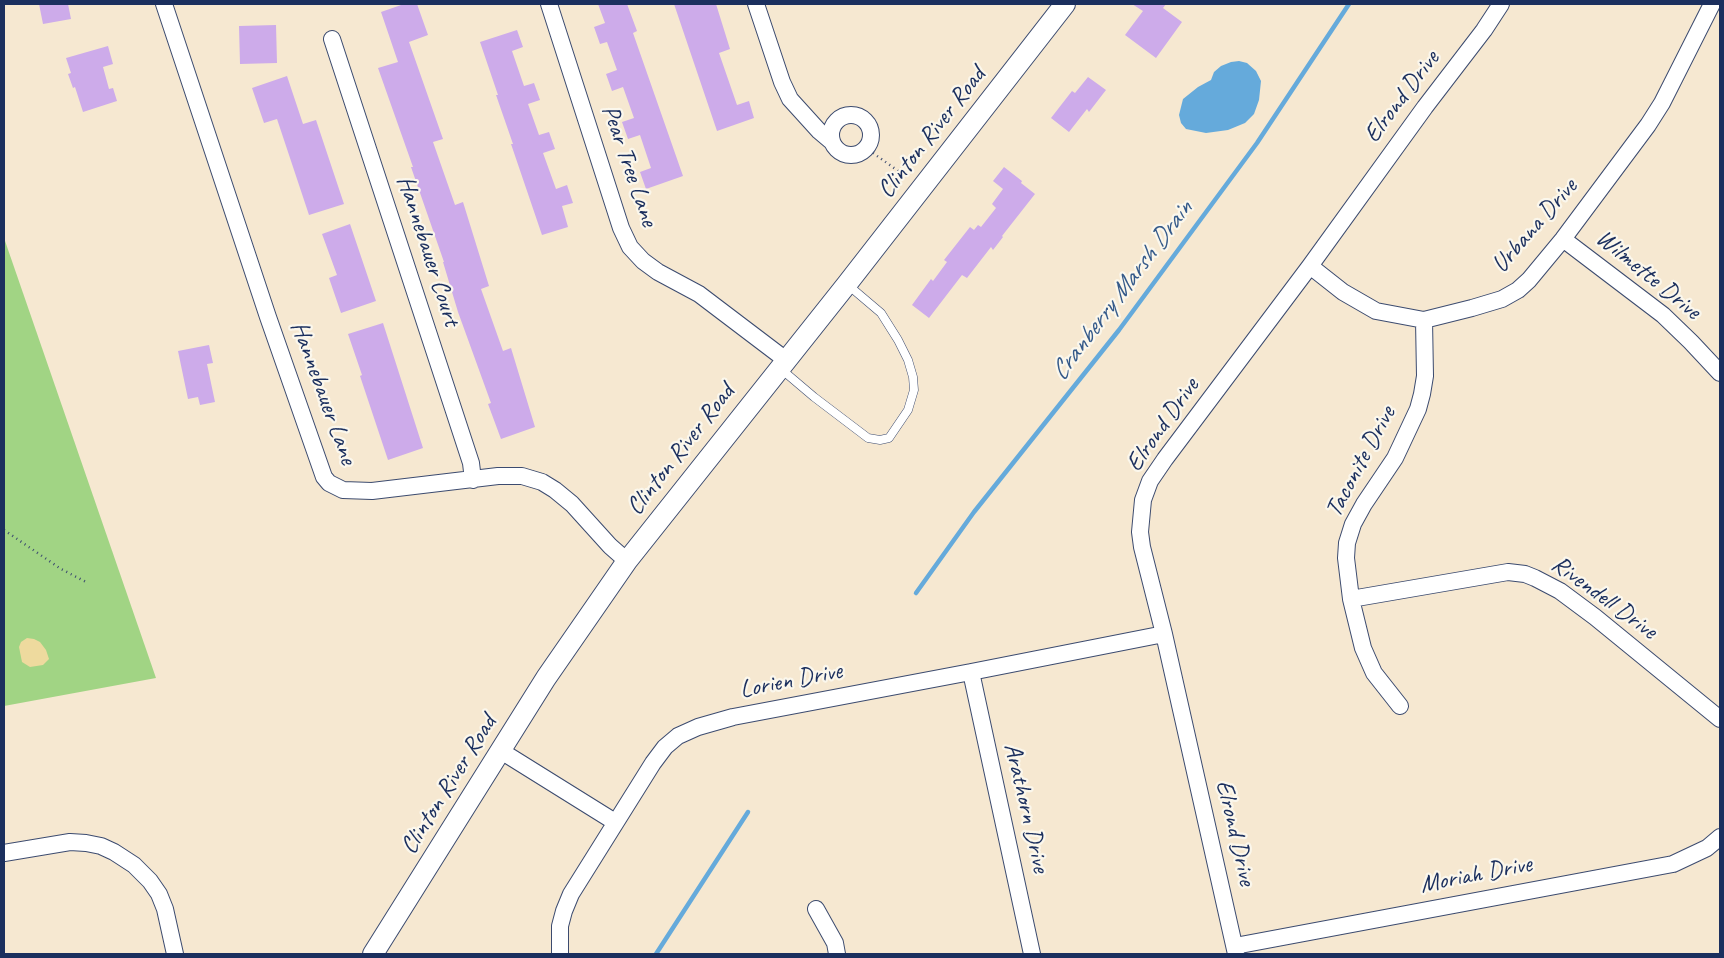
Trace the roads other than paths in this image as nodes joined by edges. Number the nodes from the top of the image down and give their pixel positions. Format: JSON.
{"nodes":[{"id":1,"x":164,"y":4,"type":"edge"},
{"id":2,"x":549,"y":4,"type":"edge"},
{"id":3,"x":756,"y":4,"type":"edge"},
{"id":4,"x":1065,"y":4,"type":"edge"},
{"id":5,"x":1500,"y":4,"type":"edge"},
{"id":6,"x":1712,"y":4,"type":"edge"},
{"id":7,"x":332,"y":39,"type":"dead end"},
{"id":8,"x":807,"y":118,"type":"junction"},
{"id":9,"x":839,"y":119,"type":"junction"},
{"id":10,"x":832,"y":142,"type":"junction"},
{"id":11,"x":1563,"y":238,"type":"junction"},
{"id":12,"x":1310,"y":266,"type":"junction"},
{"id":13,"x":847,"y":284,"type":"junction"},
{"id":14,"x":1424,"y":320,"type":"junction"},
{"id":15,"x":783,"y":364,"type":"junction"},
{"id":16,"x":1720,"y":373,"type":"edge"},
{"id":17,"x":473,"y":480,"type":"junction"},
{"id":18,"x":627,"y":561,"type":"junction"},
{"id":19,"x":1351,"y":599,"type":"junction"},
{"id":20,"x":1164,"y":634,"type":"junction"},
{"id":21,"x":970,"y":672,"type":"junction"},
{"id":22,"x":1400,"y":706,"type":"dead end"},
{"id":23,"x":1720,"y":719,"type":"edge"},
{"id":24,"x":501,"y":751,"type":"junction"},
{"id":25,"x":616,"y":822,"type":"junction"},
{"id":26,"x":1720,"y":836,"type":"edge"},
{"id":27,"x":4,"y":853,"type":"edge"},
{"id":28,"x":816,"y":909,"type":"dead end"},
{"id":29,"x":1235,"y":950,"type":"edge"},
{"id":30,"x":175,"y":954,"type":"edge"},
{"id":31,"x":373,"y":954,"type":"edge"},
{"id":32,"x":560,"y":954,"type":"edge"},
{"id":33,"x":837,"y":954,"type":"edge"},
{"id":34,"x":1032,"y":954,"type":"edge"}],
"edges":[{"from":1,"to":17,"type":"street","name":"Hannebauer Lane"},
{"from":2,"to":15,"type":"street","name":"Pear Tree Lane"},
{"from":3,"to":8,"type":"street"},
{"from":4,"to":13,"type":"street","name":"Clinton River Road"},
{"from":5,"to":12,"type":"street","name":"Elrond Drive"},
{"from":6,"to":11,"type":"street","name":"Urbana Drive"},
{"from":7,"to":17,"type":"street","name":"Hannebauer Court"},
{"from":8,"to":9,"type":"street"},
{"from":8,"to":10,"type":"street"},
{"from":9,"to":10,"type":"street"},
{"from":9,"to":10,"type":"street"},
{"from":11,"to":14,"type":"street","name":"Urbana Drive"},
{"from":11,"to":16,"type":"street","name":"Wilmette Drive"},
{"from":12,"to":14,"type":"street","name":"Urbana Drive"},
{"from":12,"to":20,"type":"street","name":"Elrond Drive"},
{"from":13,"to":15,"type":"street","name":"Clinton River Road"},
{"from":13,"to":15,"type":"lane"},
{"from":14,"to":19,"type":"street","name":"Taconite Drive"},
{"from":15,"to":18,"type":"street","name":"Clinton River Road"},
{"from":17,"to":18,"type":"street","name":"Hannebauer Lane"},
{"from":18,"to":24,"type":"street","name":"Clinton River Road"},
{"from":19,"to":22,"type":"street","name":"Taconite Drive"},
{"from":19,"to":23,"type":"street","name":"Rivendell Drive"},
{"from":20,"to":21,"type":"street","name":"Lorien Drive"},
{"from":20,"to":29,"type":"street","name":"Elrond Drive"},
{"from":21,"to":25,"type":"street","name":"Lorien Drive"},
{"from":21,"to":34,"type":"street","name":"Arathorn Drive"},
{"from":24,"to":25,"type":"street"},
{"from":24,"to":31,"type":"street","name":"Clinton River Road"},
{"from":25,"to":32,"type":"street","name":"Lorien Drive"},
{"from":26,"to":29,"type":"street","name":"Moriah Drive"},
{"from":27,"to":30,"type":"street"},
{"from":28,"to":33,"type":"street"}]}
